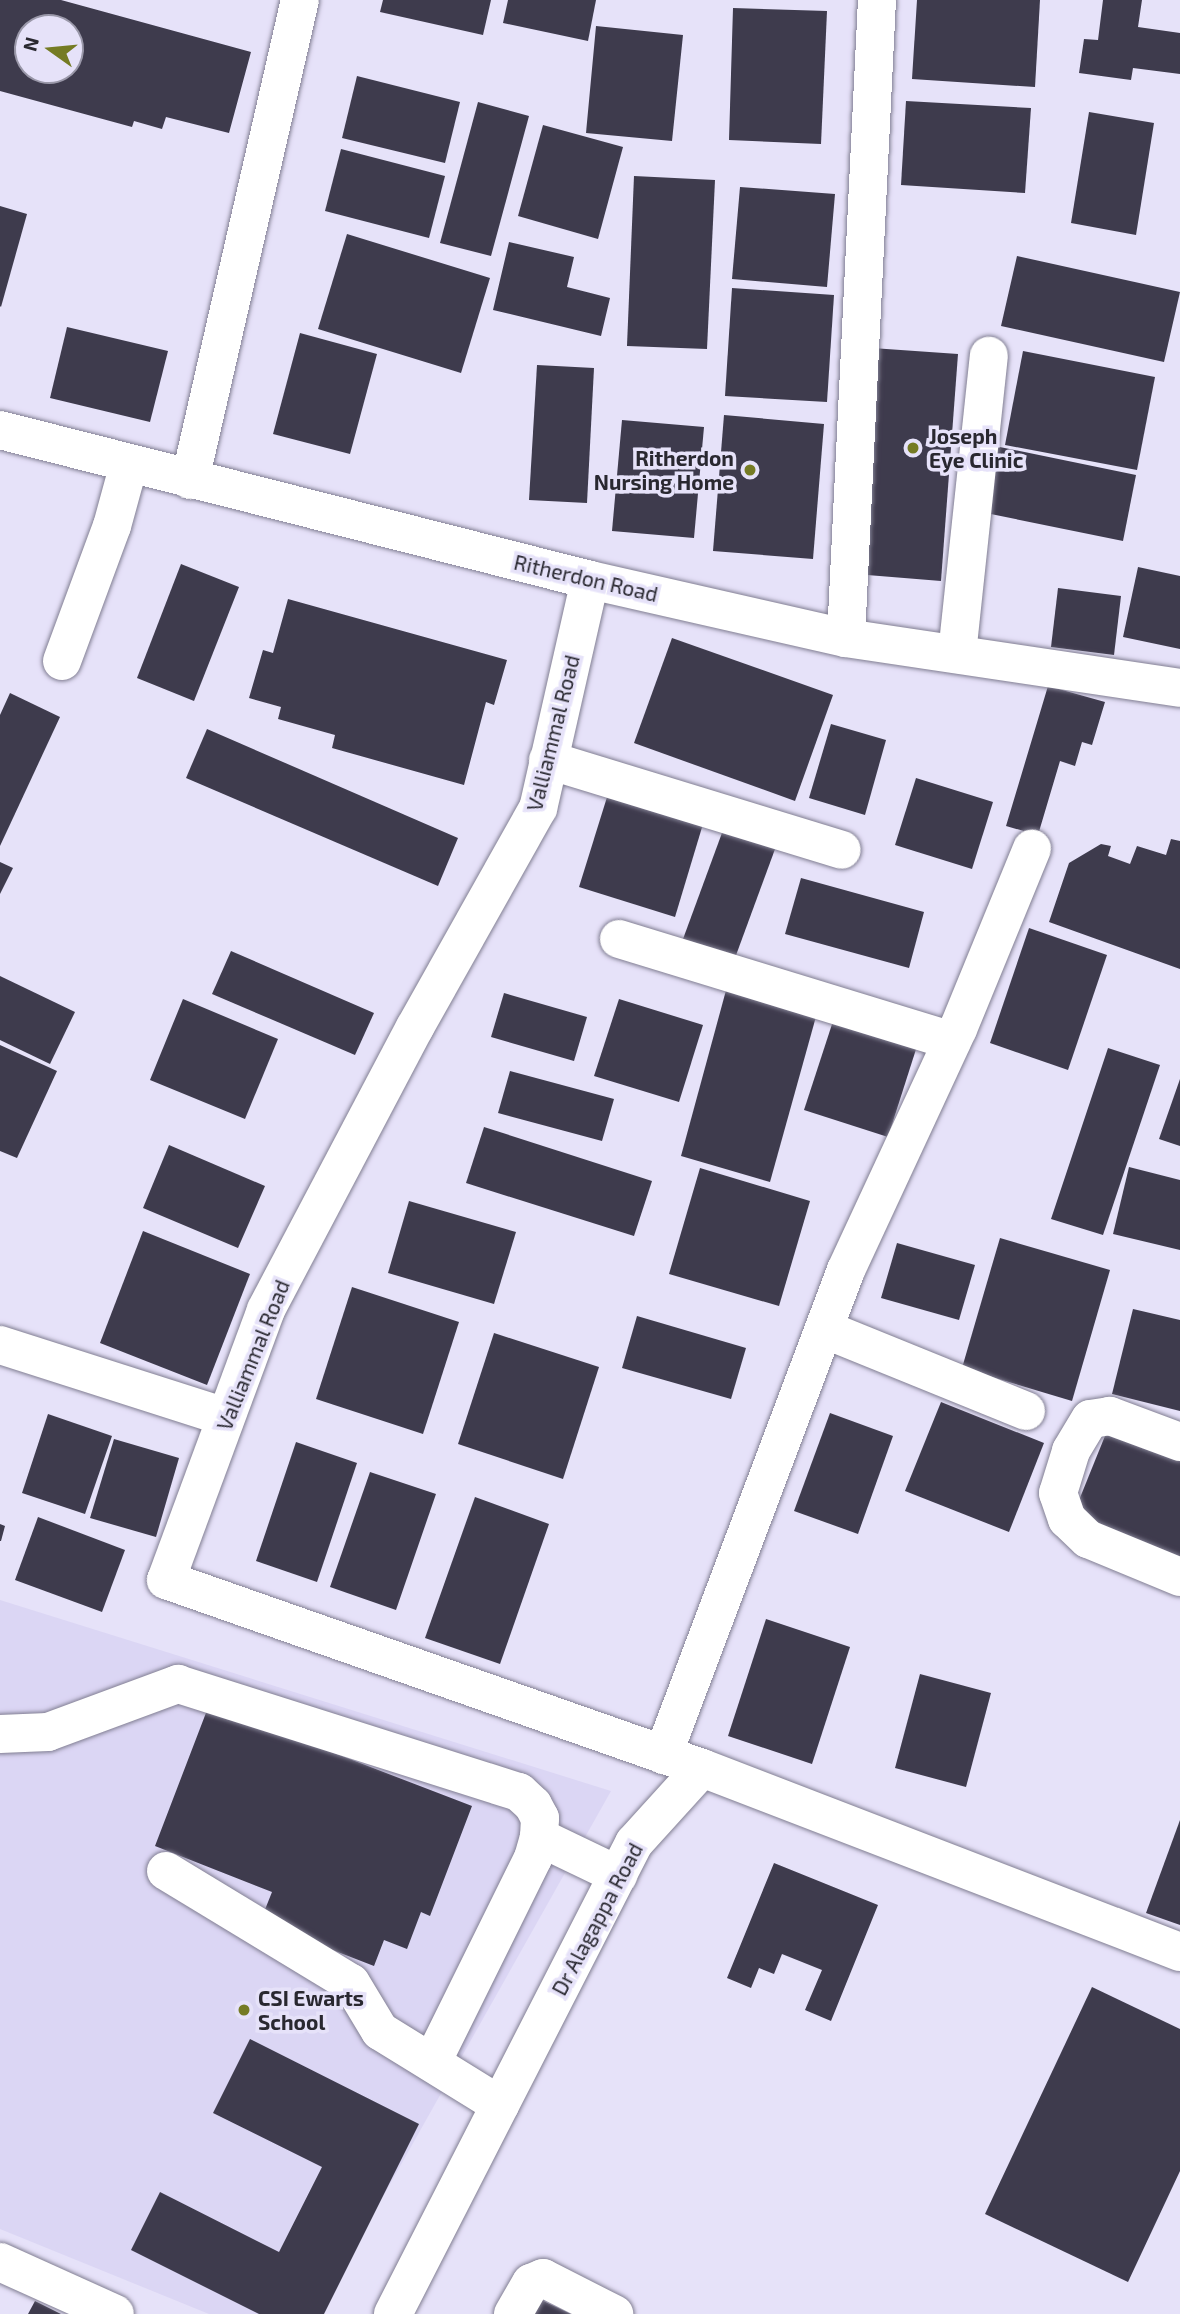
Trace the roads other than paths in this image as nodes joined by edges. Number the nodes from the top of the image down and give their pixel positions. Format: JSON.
{"nodes":[{"id":1,"x":300,"y":0,"type":"edge"},
{"id":2,"x":877,"y":0,"type":"edge"},
{"id":3,"x":989,"y":356,"type":"dead end"},
{"id":4,"x":0,"y":429,"type":"edge"},
{"id":5,"x":129,"y":464,"type":"junction"},
{"id":6,"x":190,"y":480,"type":"junction"},
{"id":7,"x":590,"y":580,"type":"junction"},
{"id":8,"x":846,"y":638,"type":"junction"},
{"id":9,"x":957,"y":654,"type":"junction"},
{"id":10,"x":62,"y":661,"type":"dead end"},
{"id":11,"x":1180,"y":688,"type":"edge"},
{"id":12,"x":548,"y":760,"type":"junction"},
{"id":13,"x":1032,"y":849,"type":"dead end"},
{"id":14,"x":842,"y":850,"type":"dead end"},
{"id":15,"x":619,"y":939,"type":"dead end"},
{"id":16,"x":952,"y":1041,"type":"junction"},
{"id":17,"x":824,"y":1329,"type":"junction"},
{"id":18,"x":0,"y":1345,"type":"edge"},
{"id":19,"x":1026,"y":1411,"type":"dead end"},
{"id":20,"x":226,"y":1417,"type":"junction"},
{"id":21,"x":1180,"y":1442,"type":"edge"},
{"id":22,"x":1180,"y":1577,"type":"edge"},
{"id":23,"x":0,"y":1734,"type":"edge"},
{"id":24,"x":663,"y":1755,"type":"junction"},
{"id":25,"x":702,"y":1768,"type":"junction"},
{"id":26,"x":539,"y":1837,"type":"junction"},
{"id":27,"x":166,"y":1871,"type":"dead end"},
{"id":28,"x":618,"y":1875,"type":"junction"},
{"id":29,"x":1180,"y":1952,"type":"edge"},
{"id":30,"x":432,"y":2062,"type":"junction"},
{"id":31,"x":500,"y":2105,"type":"junction"},
{"id":32,"x":0,"y":2262,"type":"edge"},
{"id":33,"x":397,"y":2313,"type":"edge"},
{"id":34,"x":116,"y":2314,"type":"edge"},
{"id":35,"x":513,"y":2314,"type":"edge"},
{"id":36,"x":614,"y":2314,"type":"edge"}],
"edges":[{"from":1,"to":6,"type":"street"},
{"from":2,"to":8,"type":"street"},
{"from":3,"to":9,"type":"street"},
{"from":4,"to":5,"type":"street","name":"Ritherdon Road"},
{"from":5,"to":6,"type":"street","name":"Ritherdon Road"},
{"from":5,"to":10,"type":"street"},
{"from":6,"to":7,"type":"street","name":"Ritherdon Road"},
{"from":7,"to":8,"type":"street","name":"Ritherdon Road"},
{"from":7,"to":12,"type":"street","name":"Valliammal Road"},
{"from":8,"to":9,"type":"street","name":"Ritherdon Road"},
{"from":9,"to":11,"type":"street","name":"Ritherdon Road"},
{"from":12,"to":14,"type":"street"},
{"from":12,"to":20,"type":"street","name":"Valliammal Road"},
{"from":13,"to":16,"type":"street"},
{"from":15,"to":16,"type":"street"},
{"from":16,"to":17,"type":"street"},
{"from":17,"to":19,"type":"street"},
{"from":17,"to":24,"type":"street"},
{"from":18,"to":20,"type":"street"},
{"from":20,"to":24,"type":"street","name":"Valliammal Road"},
{"from":21,"to":22,"type":"street"},
{"from":23,"to":26,"type":"street"},
{"from":24,"to":25,"type":"street","name":"Valliammal Road"},
{"from":25,"to":28,"type":"street","name":"Dr Alagappa Road"},
{"from":25,"to":29,"type":"street"},
{"from":26,"to":28,"type":"street"},
{"from":26,"to":30,"type":"street"},
{"from":27,"to":30,"type":"street"},
{"from":28,"to":31,"type":"street","name":"Dr Alagappa Road"},
{"from":30,"to":31,"type":"street"},
{"from":31,"to":33,"type":"street","name":"Dr Alagappa Road"},
{"from":32,"to":34,"type":"street"},
{"from":35,"to":36,"type":"street"}]}
